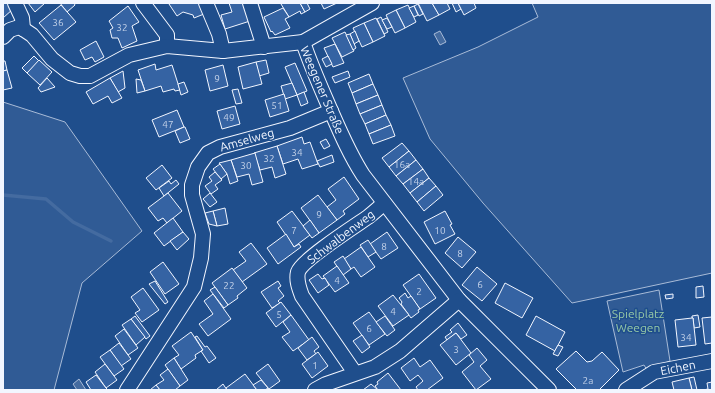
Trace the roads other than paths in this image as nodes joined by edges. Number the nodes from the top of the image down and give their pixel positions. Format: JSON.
{"nodes":[{"id":1,"x":15,"y":3,"type":"edge"},
{"id":2,"x":143,"y":3,"type":"edge"},
{"id":3,"x":206,"y":3,"type":"edge"},
{"id":4,"x":250,"y":3,"type":"edge"},
{"id":5,"x":372,"y":3,"type":"edge"},
{"id":6,"x":23,"y":29,"type":"junction"},
{"id":7,"x":3,"y":36,"type":"edge"},
{"id":8,"x":303,"y":42,"type":"junction"},
{"id":9,"x":167,"y":46,"type":"junction"},
{"id":10,"x":264,"y":46,"type":"junction"},
{"id":11,"x":223,"y":52,"type":"junction"},
{"id":12,"x":331,"y":111,"type":"junction"},
{"id":13,"x":384,"y":203,"type":"junction"},
{"id":14,"x":459,"y":300,"type":"junction"},
{"id":15,"x":712,"y":361,"type":"edge"},
{"id":16,"x":356,"y":373,"type":"junction"},
{"id":17,"x":127,"y":390,"type":"edge"},
{"id":18,"x":315,"y":390,"type":"edge"},
{"id":19,"x":549,"y":390,"type":"edge"},
{"id":20,"x":626,"y":390,"type":"edge"}],
"edges":[{"from":1,"to":6,"type":"street"},
{"from":2,"to":9,"type":"street"},
{"from":3,"to":11,"type":"street"},
{"from":4,"to":10,"type":"street"},
{"from":5,"to":8,"type":"street"},
{"from":6,"to":7,"type":"street"},
{"from":6,"to":9,"type":"street","name":"Weegener Straße"},
{"from":8,"to":10,"type":"street","name":"Weegener Straße"},
{"from":8,"to":12,"type":"street","name":"Weegener Straße"},
{"from":9,"to":11,"type":"street","name":"Weegener Straße"},
{"from":10,"to":11,"type":"street","name":"Weegener Straße"},
{"from":12,"to":13,"type":"street","name":"Weegener Straße"},
{"from":12,"to":17,"type":"street","name":"Amselweg"},
{"from":13,"to":14,"type":"street","name":"Weegener Straße"},
{"from":13,"to":16,"type":"street","name":"Schwalbenweg"},
{"from":14,"to":16,"type":"street"},
{"from":14,"to":19,"type":"street","name":"Weegener Straße"},
{"from":15,"to":20,"type":"street","name":"Eichen"},
{"from":16,"to":18,"type":"street"}]}
